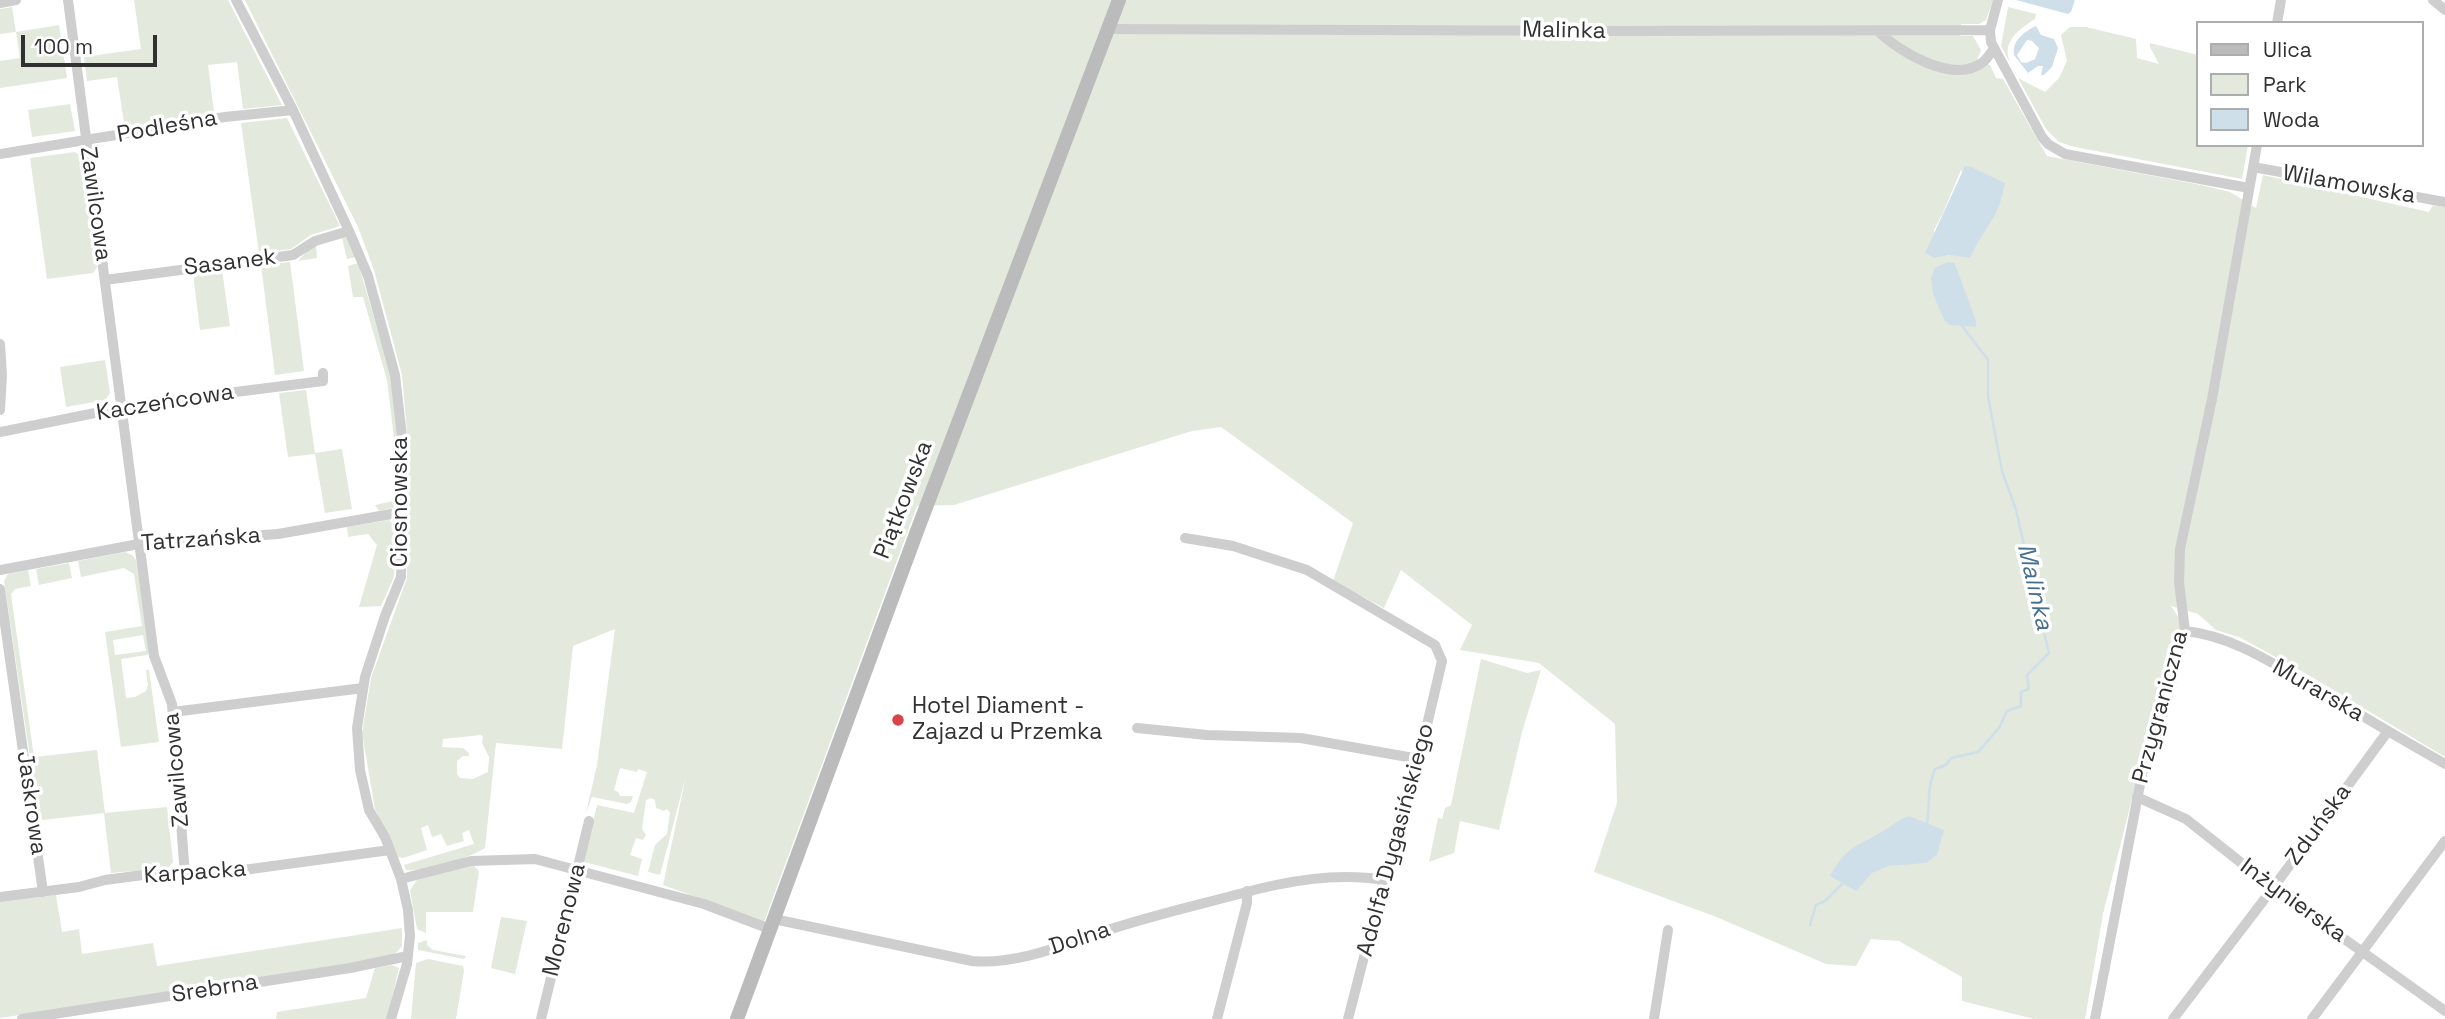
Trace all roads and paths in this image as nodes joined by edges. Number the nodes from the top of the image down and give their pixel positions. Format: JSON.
{"nodes":[{"id":1,"x":16,"y":0,"type":"edge"},
{"id":2,"x":68,"y":0,"type":"edge"},
{"id":3,"x":236,"y":0,"type":"edge"},
{"id":4,"x":1119,"y":0,"type":"edge"},
{"id":5,"x":1998,"y":0,"type":"edge"},
{"id":6,"x":2281,"y":0,"type":"edge"},
{"id":7,"x":2433,"y":0,"type":"edge"},
{"id":8,"x":0,"y":2,"type":"edge"},
{"id":9,"x":2445,"y":10,"type":"edge"},
{"id":10,"x":2277,"y":21,"type":"edge"},
{"id":11,"x":1108,"y":29,"type":"junction"},
{"id":12,"x":1990,"y":30,"type":"junction"},
{"id":13,"x":1878,"y":31,"type":"junction"},
{"id":14,"x":1994,"y":49,"type":"junction"},
{"id":15,"x":293,"y":110,"type":"junction"},
{"id":16,"x":86,"y":141,"type":"junction"},
{"id":17,"x":2257,"y":147,"type":"edge"},
{"id":18,"x":0,"y":154,"type":"edge"},
{"id":19,"x":2253,"y":167,"type":"junction"},
{"id":20,"x":2249,"y":188,"type":"junction"},
{"id":21,"x":2445,"y":202,"type":"edge"},
{"id":22,"x":349,"y":231,"type":"junction"},
{"id":23,"x":105,"y":281,"type":"junction"},
{"id":24,"x":0,"y":344,"type":"edge"},
{"id":25,"x":323,"y":373,"type":"dead end"},
{"id":26,"x":123,"y":408,"type":"junction"},
{"id":27,"x":0,"y":410,"type":"edge"},
{"id":28,"x":0,"y":432,"type":"edge"},
{"id":29,"x":403,"y":512,"type":"junction"},
{"id":30,"x":1185,"y":538,"type":"dead end"},
{"id":31,"x":139,"y":544,"type":"junction"},
{"id":32,"x":0,"y":570,"type":"edge"},
{"id":33,"x":0,"y":589,"type":"edge"},
{"id":34,"x":2185,"y":631,"type":"junction"},
{"id":35,"x":363,"y":688,"type":"junction"},
{"id":36,"x":173,"y":712,"type":"junction"},
{"id":37,"x":1137,"y":728,"type":"dead end"},
{"id":38,"x":2388,"y":731,"type":"junction"},
{"id":39,"x":1419,"y":758,"type":"junction"},
{"id":40,"x":2445,"y":764,"type":"edge"},
{"id":41,"x":2137,"y":797,"type":"junction"},
{"id":42,"x":589,"y":821,"type":"dead end"},
{"id":43,"x":2445,"y":841,"type":"edge"},
{"id":44,"x":390,"y":850,"type":"junction"},
{"id":45,"x":578,"y":869,"type":"junction"},
{"id":46,"x":185,"y":874,"type":"junction"},
{"id":47,"x":401,"y":879,"type":"junction"},
{"id":48,"x":1385,"y":880,"type":"junction"},
{"id":49,"x":2273,"y":888,"type":"junction"},
{"id":50,"x":1247,"y":891,"type":"junction"},
{"id":51,"x":43,"y":892,"type":"junction"},
{"id":52,"x":0,"y":897,"type":"edge"},
{"id":53,"x":772,"y":924,"type":"junction"},
{"id":54,"x":1668,"y":930,"type":"dead end"},
{"id":55,"x":2363,"y":952,"type":"junction"},
{"id":56,"x":408,"y":956,"type":"junction"},
{"id":57,"x":2445,"y":1011,"type":"edge"},
{"id":58,"x":22,"y":1019,"type":"edge"},
{"id":59,"x":391,"y":1019,"type":"edge"},
{"id":60,"x":541,"y":1019,"type":"edge"},
{"id":61,"x":737,"y":1019,"type":"edge"},
{"id":62,"x":1217,"y":1019,"type":"edge"},
{"id":63,"x":1348,"y":1019,"type":"edge"},
{"id":64,"x":1654,"y":1019,"type":"edge"},
{"id":65,"x":2095,"y":1019,"type":"edge"},
{"id":66,"x":2173,"y":1019,"type":"edge"},
{"id":67,"x":2312,"y":1019,"type":"edge"}],
"edges":[{"from":1,"to":8,"type":"street"},
{"from":2,"to":16,"type":"street","name":"Zawilcowa"},
{"from":3,"to":15,"type":"street","name":"Ciosnowska"},
{"from":4,"to":11,"type":"main road","name":"Piątkowska"},
{"from":5,"to":12,"type":"street"},
{"from":6,"to":10,"type":"street"},
{"from":7,"to":9,"type":"street"},
{"from":11,"to":13,"type":"street","name":"Malinka"},
{"from":11,"to":53,"type":"main road","name":"Piątkowska"},
{"from":12,"to":13,"type":"street","name":"Malinka"},
{"from":12,"to":14,"type":"street"},
{"from":13,"to":14,"type":"street"},
{"from":14,"to":20,"type":"street"},
{"from":15,"to":16,"type":"street","name":"Podleśna"},
{"from":15,"to":22,"type":"street","name":"Ciosnowska"},
{"from":16,"to":18,"type":"street","name":"Podleśna"},
{"from":16,"to":23,"type":"street","name":"Zawilcowa"},
{"from":17,"to":19,"type":"street","name":"Przygraniczna"},
{"from":19,"to":20,"type":"street","name":"Przygraniczna"},
{"from":19,"to":21,"type":"street","name":"Wilamowska"},
{"from":20,"to":34,"type":"street","name":"Przygraniczna"},
{"from":22,"to":23,"type":"street","name":"Sasanek"},
{"from":22,"to":29,"type":"street","name":"Ciosnowska"},
{"from":23,"to":26,"type":"street","name":"Zawilcowa"},
{"from":24,"to":27,"type":"street"},
{"from":25,"to":26,"type":"street","name":"Kaczeńcowa"},
{"from":26,"to":28,"type":"street","name":"Kaczeńcowa"},
{"from":26,"to":31,"type":"street","name":"Zawilcowa"},
{"from":29,"to":31,"type":"street","name":"Tatrzańska"},
{"from":29,"to":35,"type":"street","name":"Ciosnowska"},
{"from":30,"to":39,"type":"street","name":"Adolfa Dygasińskiego"},
{"from":31,"to":32,"type":"street","name":"Tatrzańska"},
{"from":31,"to":36,"type":"street","name":"Zawilcowa"},
{"from":33,"to":51,"type":"street","name":"Jaskrowa"},
{"from":34,"to":38,"type":"street","name":"Murarska"},
{"from":34,"to":41,"type":"street","name":"Przygraniczna"},
{"from":35,"to":36,"type":"street"},
{"from":35,"to":44,"type":"street","name":"Ciosnowska"},
{"from":36,"to":46,"type":"street","name":"Zawilcowa"},
{"from":37,"to":39,"type":"street"},
{"from":38,"to":40,"type":"street","name":"Murarska"},
{"from":38,"to":49,"type":"street","name":"Zduńska"},
{"from":39,"to":48,"type":"street","name":"Adolfa Dygasińskiego"},
{"from":41,"to":49,"type":"street","name":"Inżynierska"},
{"from":41,"to":65,"type":"street","name":"Przygraniczna"},
{"from":42,"to":45,"type":"street","name":"Morenowa"},
{"from":43,"to":55,"type":"street"},
{"from":44,"to":46,"type":"street","name":"Karpacka"},
{"from":44,"to":47,"type":"street","name":"Ciosnowska"},
{"from":45,"to":47,"type":"street","name":"Dolna"},
{"from":45,"to":53,"type":"street","name":"Dolna"},
{"from":45,"to":60,"type":"street","name":"Morenowa"},
{"from":46,"to":51,"type":"street","name":"Karpacka"},
{"from":47,"to":56,"type":"street","name":"Ciosnowska"},
{"from":48,"to":50,"type":"street","name":"Dolna"},
{"from":48,"to":63,"type":"street","name":"Adolfa Dygasińskiego"},
{"from":49,"to":55,"type":"street","name":"Inżynierska"},
{"from":49,"to":66,"type":"street","name":"Zduńska"},
{"from":50,"to":53,"type":"street","name":"Dolna"},
{"from":50,"to":62,"type":"street"},
{"from":51,"to":52,"type":"street","name":"Karpacka"},
{"from":53,"to":61,"type":"main road","name":"Piątkowska"},
{"from":54,"to":64,"type":"street"},
{"from":55,"to":57,"type":"street","name":"Inżynierska"},
{"from":55,"to":67,"type":"street"},
{"from":56,"to":58,"type":"street","name":"Srebrna"},
{"from":56,"to":59,"type":"street","name":"Ciosnowska"}]}
